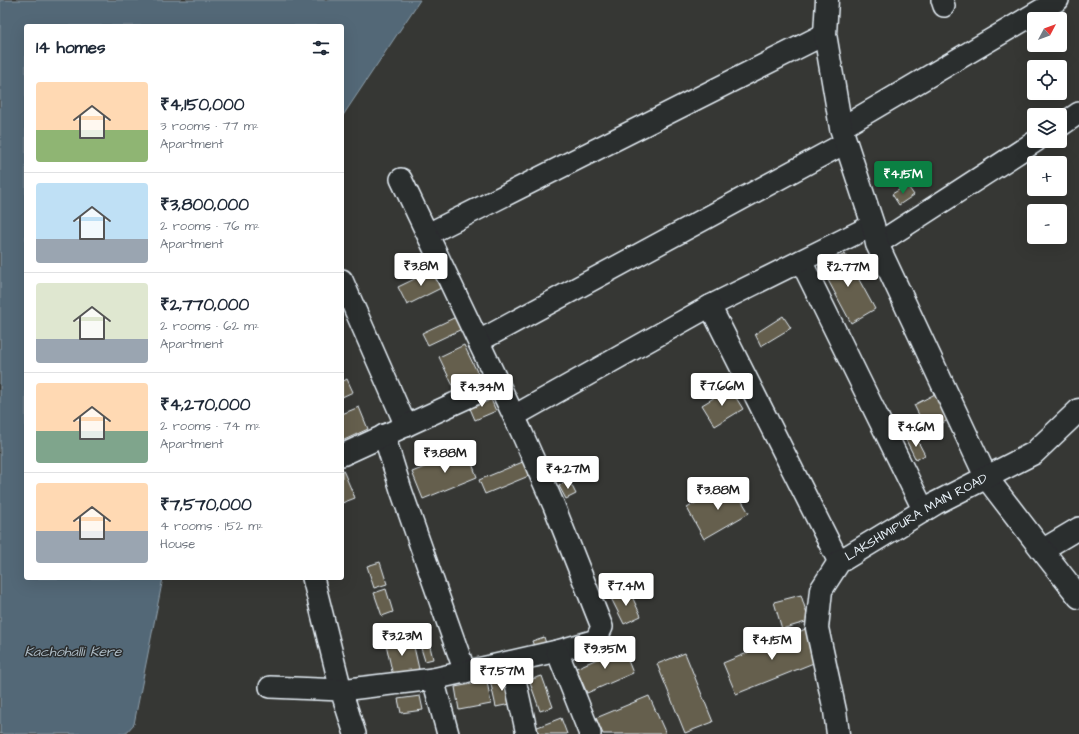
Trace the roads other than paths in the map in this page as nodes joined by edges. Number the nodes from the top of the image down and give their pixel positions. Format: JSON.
{"nodes":[{"id":1,"x":827,"y":0,"type":"edge"},
{"id":2,"x":1058,"y":0,"type":"edge"},
{"id":3,"x":825,"y":34,"type":"junction"},
{"id":4,"x":1079,"y":113,"type":"edge"},
{"id":5,"x":1067,"y":121,"type":"edge"},
{"id":6,"x":843,"y":136,"type":"junction"},
{"id":7,"x":1027,"y":146,"type":"edge"},
{"id":8,"x":401,"y":179,"type":"dead end"},
{"id":9,"x":428,"y":234,"type":"junction"},
{"id":10,"x":875,"y":235,"type":"junction"},
{"id":11,"x":801,"y":261,"type":"junction"},
{"id":12,"x":344,"y":285,"type":"edge"},
{"id":13,"x":710,"y":306,"type":"junction"},
{"id":14,"x":479,"y":341,"type":"junction"},
{"id":15,"x":499,"y":382,"type":"junction"},
{"id":16,"x":1079,"y":410,"type":"edge"},
{"id":17,"x":514,"y":416,"type":"junction"},
{"id":18,"x":406,"y":426,"type":"junction"},
{"id":19,"x":384,"y":436,"type":"junction"},
{"id":20,"x":344,"y":454,"type":"edge"},
{"id":21,"x":986,"y":477,"type":"junction"},
{"id":22,"x":924,"y":511,"type":"junction"},
{"id":23,"x":1079,"y":528,"type":"edge"},
{"id":24,"x":1042,"y":550,"type":"junction"},
{"id":25,"x":839,"y":562,"type":"junction"},
{"id":26,"x":314,"y":580,"type":"edge"},
{"id":27,"x":1079,"y":597,"type":"edge"},
{"id":28,"x":557,"y":651,"type":"junction"},
{"id":29,"x":511,"y":662,"type":"junction"},
{"id":30,"x":465,"y":672,"type":"junction"},
{"id":31,"x":433,"y":679,"type":"junction"},
{"id":32,"x":270,"y":687,"type":"dead end"},
{"id":33,"x":341,"y":690,"type":"junction"},
{"id":34,"x":355,"y":734,"type":"edge"},
{"id":35,"x":448,"y":734,"type":"edge"},
{"id":36,"x":527,"y":734,"type":"edge"},
{"id":37,"x":590,"y":734,"type":"edge"},
{"id":38,"x":838,"y":734,"type":"edge"}],
"edges":[{"from":1,"to":3,"type":"street"},
{"from":2,"to":6,"type":"street"},
{"from":3,"to":6,"type":"street"},
{"from":3,"to":9,"type":"street"},
{"from":4,"to":5,"type":"street"},
{"from":6,"to":10,"type":"street"},
{"from":6,"to":14,"type":"street"},
{"from":7,"to":10,"type":"street"},
{"from":8,"to":9,"type":"street"},
{"from":9,"to":14,"type":"street"},
{"from":10,"to":11,"type":"street"},
{"from":10,"to":21,"type":"street"},
{"from":11,"to":13,"type":"street"},
{"from":11,"to":22,"type":"street"},
{"from":12,"to":18,"type":"street"},
{"from":13,"to":17,"type":"street"},
{"from":13,"to":25,"type":"street"},
{"from":14,"to":15,"type":"street"},
{"from":15,"to":17,"type":"street"},
{"from":15,"to":18,"type":"street"},
{"from":16,"to":21,"type":"street","name":"LAKSHMIPURA MAIN ROAD"},
{"from":17,"to":28,"type":"street"},
{"from":18,"to":19,"type":"street"},
{"from":19,"to":20,"type":"street"},
{"from":19,"to":30,"type":"street"},
{"from":21,"to":22,"type":"street","name":"LAKSHMIPURA MAIN ROAD"},
{"from":21,"to":24,"type":"street"},
{"from":22,"to":25,"type":"street","name":"LAKSHMIPURA MAIN ROAD"},
{"from":23,"to":24,"type":"street"},
{"from":24,"to":27,"type":"street"},
{"from":25,"to":38,"type":"street","name":"LAKSHMIPURA MAIN ROAD"},
{"from":26,"to":33,"type":"street"},
{"from":28,"to":29,"type":"street"},
{"from":28,"to":37,"type":"street"},
{"from":29,"to":30,"type":"street"},
{"from":29,"to":36,"type":"street"},
{"from":30,"to":31,"type":"street"},
{"from":31,"to":33,"type":"street"},
{"from":31,"to":35,"type":"street"},
{"from":32,"to":33,"type":"street"},
{"from":33,"to":34,"type":"street"}]}
